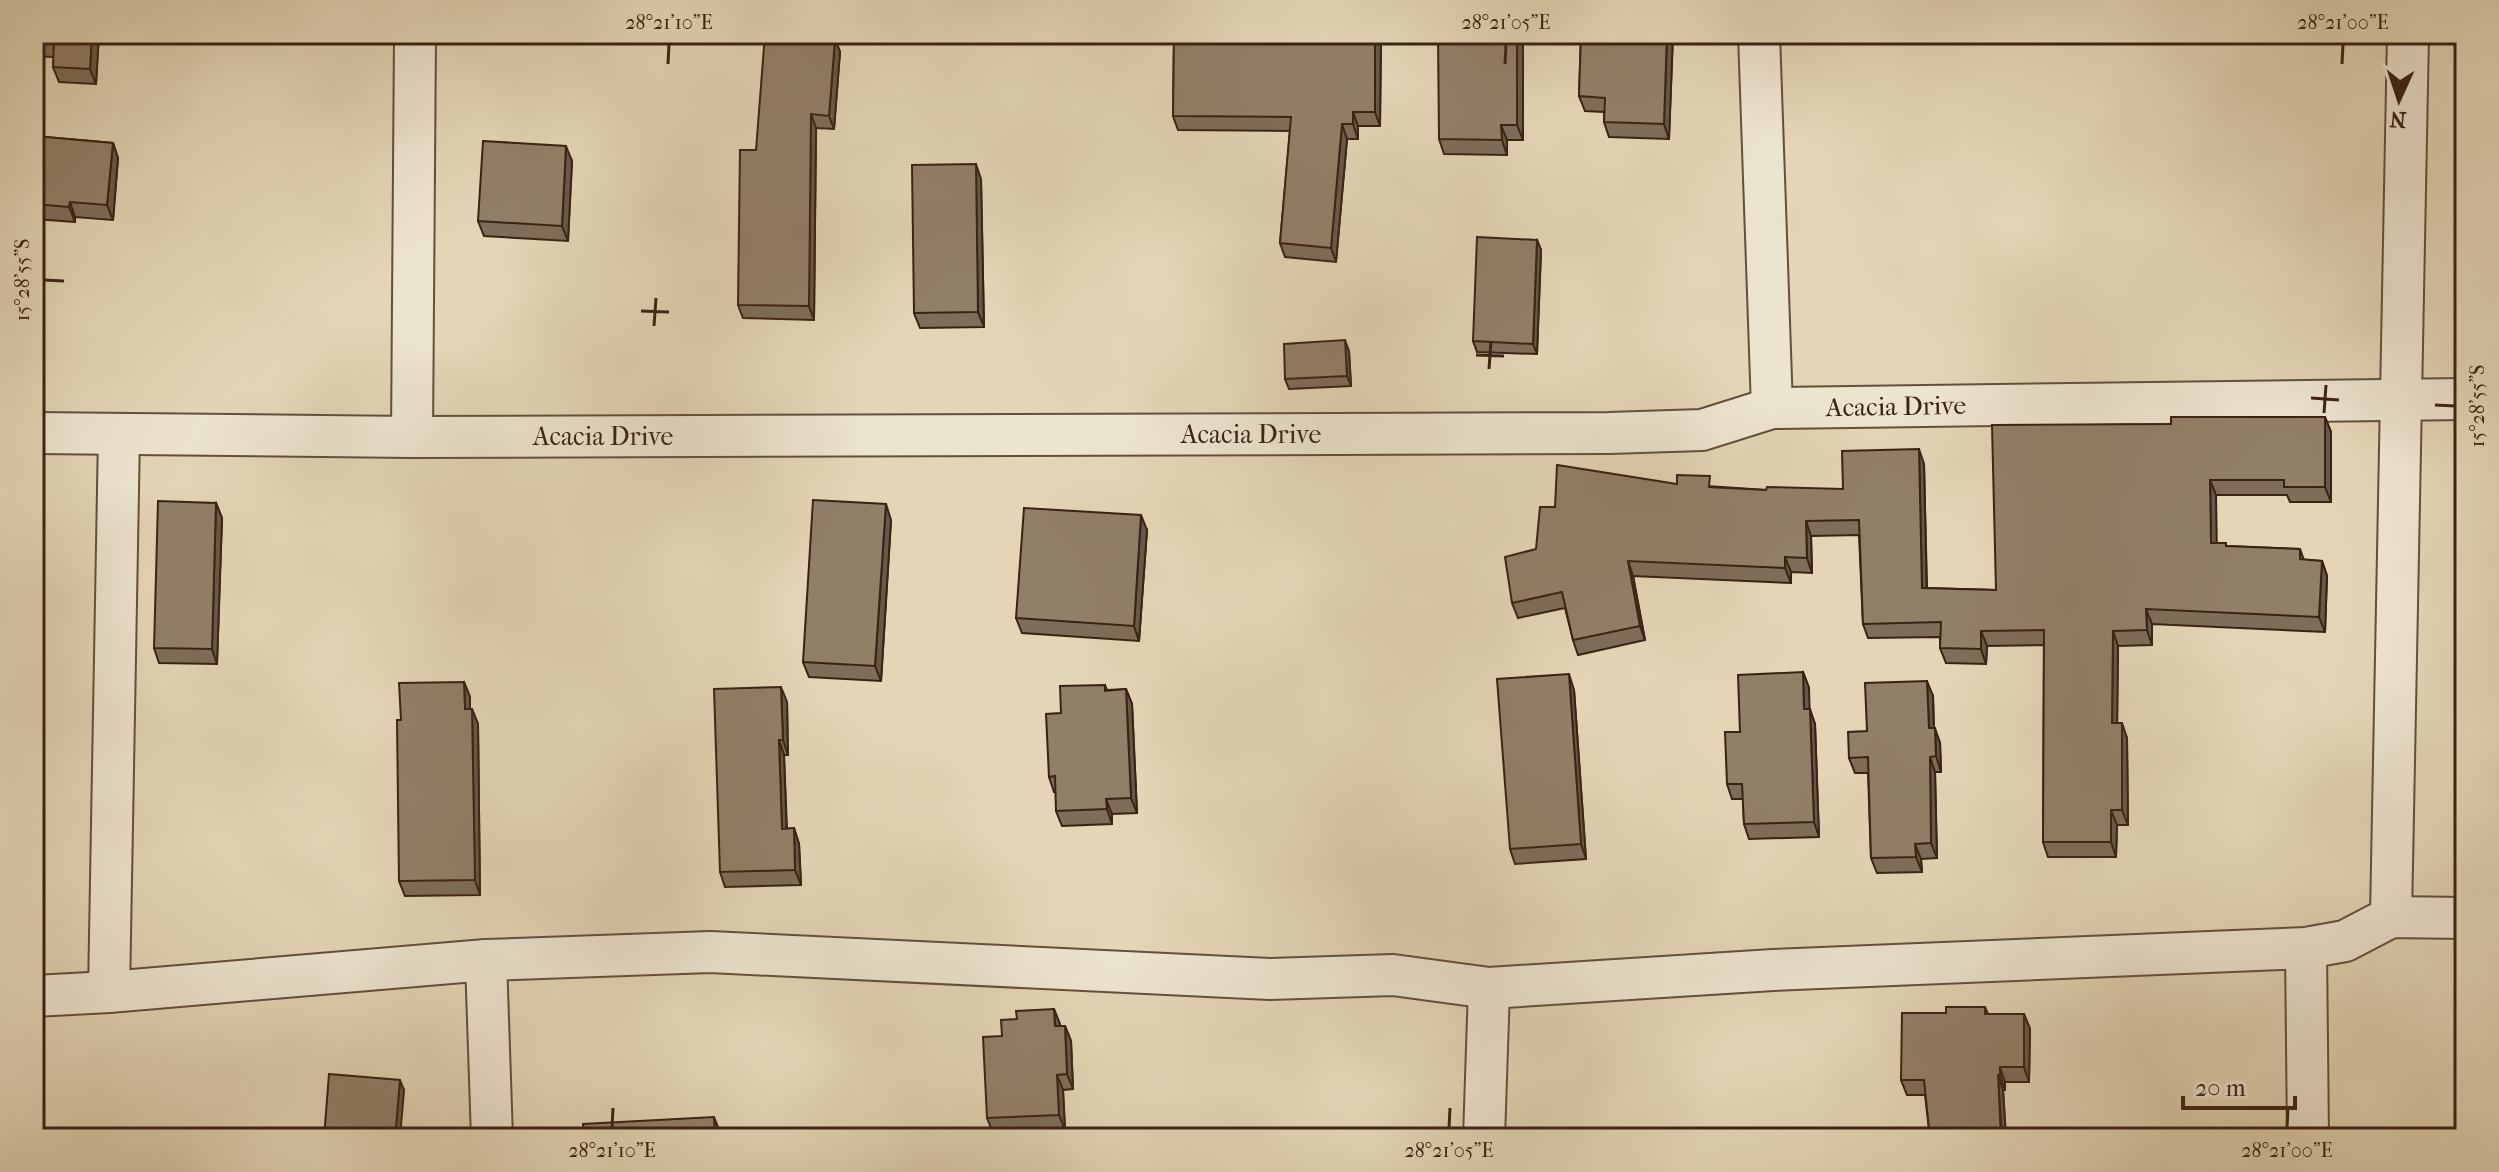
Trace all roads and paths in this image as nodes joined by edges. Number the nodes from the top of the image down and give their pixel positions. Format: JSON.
{"nodes":[{"id":1,"x":415,"y":34,"type":"edge"},
{"id":2,"x":1759,"y":34,"type":"edge"},
{"id":3,"x":2408,"y":34,"type":"edge"},
{"id":4,"x":2403,"y":399,"type":"junction"},
{"id":5,"x":2465,"y":399,"type":"edge"},
{"id":6,"x":1772,"y":408,"type":"junction"},
{"id":7,"x":34,"y":433,"type":"edge"},
{"id":8,"x":119,"y":434,"type":"junction"},
{"id":9,"x":412,"y":437,"type":"junction"},
{"id":10,"x":2391,"y":917,"type":"junction"},
{"id":11,"x":2465,"y":918,"type":"edge"},
{"id":12,"x":2306,"y":948,"type":"junction"},
{"id":13,"x":486,"y":960,"type":"junction"},
{"id":14,"x":1489,"y":988,"type":"junction"},
{"id":15,"x":109,"y":992,"type":"junction"},
{"id":16,"x":34,"y":996,"type":"edge"},
{"id":17,"x":492,"y":1138,"type":"edge"},
{"id":18,"x":1484,"y":1138,"type":"edge"},
{"id":19,"x":2308,"y":1138,"type":"edge"}],
"edges":[{"from":1,"to":9,"type":"street"},
{"from":2,"to":6,"type":"street"},
{"from":3,"to":4,"type":"street"},
{"from":4,"to":5,"type":"street","name":"Acacia Drive"},
{"from":4,"to":6,"type":"street","name":"Acacia Drive"},
{"from":4,"to":10,"type":"street"},
{"from":6,"to":9,"type":"street","name":"Acacia Drive"},
{"from":7,"to":8,"type":"street","name":"Acacia Drive"},
{"from":8,"to":9,"type":"street","name":"Acacia Drive"},
{"from":8,"to":15,"type":"street"},
{"from":10,"to":11,"type":"street"},
{"from":10,"to":12,"type":"street"},
{"from":12,"to":14,"type":"street"},
{"from":12,"to":19,"type":"street"},
{"from":13,"to":14,"type":"street"},
{"from":13,"to":15,"type":"street"},
{"from":13,"to":17,"type":"street"},
{"from":14,"to":18,"type":"street"},
{"from":15,"to":16,"type":"street"}]}
